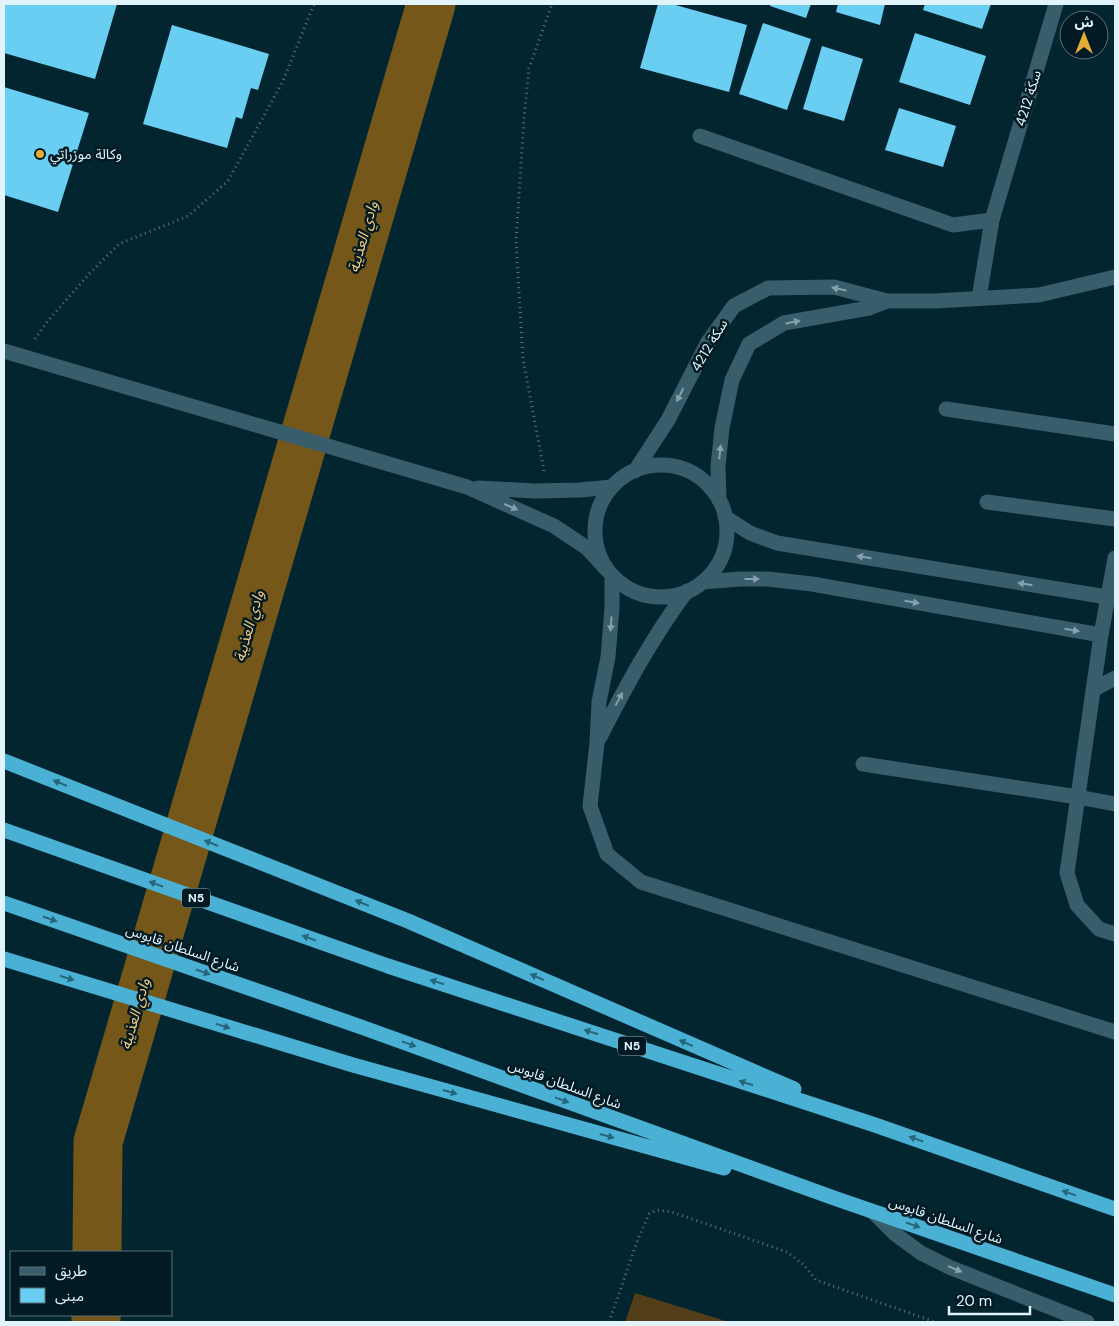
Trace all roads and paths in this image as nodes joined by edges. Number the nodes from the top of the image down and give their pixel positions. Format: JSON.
{"nodes":[{"id":1,"x":314,"y":4,"type":"edge"},
{"id":2,"x":552,"y":4,"type":"edge"},
{"id":3,"x":1056,"y":4,"type":"edge"},
{"id":4,"x":700,"y":136,"type":"dead end"},
{"id":5,"x":992,"y":220,"type":"junction"},
{"id":6,"x":1115,"y":277,"type":"edge"},
{"id":7,"x":979,"y":298,"type":"junction"},
{"id":8,"x":887,"y":301,"type":"junction"},
{"id":9,"x":4,"y":351,"type":"edge"},
{"id":10,"x":24,"y":357,"type":"junction"},
{"id":11,"x":946,"y":409,"type":"dead end"},
{"id":12,"x":1115,"y":434,"type":"edge"},
{"id":13,"x":635,"y":471,"type":"junction"},
{"id":14,"x":467,"y":487,"type":"junction"},
{"id":15,"x":612,"y":487,"type":"junction"},
{"id":16,"x":548,"y":491,"type":"junction"},
{"id":17,"x":719,"y":500,"type":"junction"},
{"id":18,"x":987,"y":502,"type":"dead end"},
{"id":19,"x":725,"y":517,"type":"junction"},
{"id":20,"x":1115,"y":519,"type":"edge"},
{"id":21,"x":1115,"y":558,"type":"edge"},
{"id":22,"x":610,"y":573,"type":"junction"},
{"id":23,"x":703,"y":582,"type":"junction"},
{"id":24,"x":687,"y":591,"type":"junction"},
{"id":25,"x":1107,"y":597,"type":"junction"},
{"id":26,"x":1101,"y":635,"type":"junction"},
{"id":27,"x":1115,"y":678,"type":"edge"},
{"id":28,"x":1093,"y":690,"type":"junction"},
{"id":29,"x":597,"y":743,"type":"junction"},
{"id":30,"x":4,"y":761,"type":"edge"},
{"id":31,"x":863,"y":764,"type":"dead end"},
{"id":32,"x":1078,"y":797,"type":"junction"},
{"id":33,"x":1115,"y":804,"type":"edge"},
{"id":34,"x":4,"y":830,"type":"edge"},
{"id":35,"x":4,"y":903,"type":"edge"},
{"id":36,"x":1115,"y":934,"type":"edge"},
{"id":37,"x":4,"y":959,"type":"edge"},
{"id":38,"x":1115,"y":1032,"type":"edge"},
{"id":39,"x":875,"y":1125,"type":"junction"},
{"id":40,"x":834,"y":1198,"type":"junction"},
{"id":41,"x":1115,"y":1209,"type":"edge"},
{"id":42,"x":873,"y":1212,"type":"junction"},
{"id":43,"x":1115,"y":1295,"type":"edge"},
{"id":44,"x":609,"y":1322,"type":"edge"},
{"id":45,"x":935,"y":1322,"type":"edge"},
{"id":46,"x":1087,"y":1322,"type":"edge"}],
"edges":[{"from":1,"to":10,"type":"path"},
{"from":2,"to":16,"type":"path"},
{"from":3,"to":5,"type":"street","name":"سكة 4212"},
{"from":4,"to":5,"type":"street"},
{"from":5,"to":7,"type":"street","name":"سكة 4212"},
{"from":6,"to":7,"type":"street","name":"سكة 4212"},
{"from":7,"to":8,"type":"street","name":"سكة 4212"},
{"from":8,"to":13,"type":"street","name":"سكة 4212","one_way":true},
{"from":17,"to":8,"type":"street","name":"سكة 4212","one_way":true},
{"from":9,"to":10,"type":"street"},
{"from":10,"to":14,"type":"street"},
{"from":11,"to":12,"type":"street"},
{"from":13,"to":15,"type":"street"},
{"from":13,"to":17,"type":"street"},
{"from":14,"to":16,"type":"street"},
{"from":14,"to":22,"type":"street","one_way":true},
{"from":15,"to":16,"type":"street"},
{"from":15,"to":22,"type":"street"},
{"from":17,"to":19,"type":"street"},
{"from":18,"to":20,"type":"street"},
{"from":19,"to":23,"type":"street"},
{"from":25,"to":19,"type":"street","one_way":true},
{"from":21,"to":25,"type":"street"},
{"from":22,"to":24,"type":"street"},
{"from":22,"to":29,"type":"street","one_way":true},
{"from":23,"to":24,"type":"street"},
{"from":23,"to":26,"type":"street","one_way":true},
{"from":29,"to":24,"type":"street","one_way":true},
{"from":25,"to":26,"type":"street"},
{"from":26,"to":28,"type":"street"},
{"from":27,"to":28,"type":"street"},
{"from":28,"to":32,"type":"street"},
{"from":29,"to":38,"type":"street"},
{"from":39,"to":30,"type":"highway","one_way":true},
{"from":31,"to":32,"type":"street"},
{"from":32,"to":33,"type":"street"},
{"from":32,"to":36,"type":"street"},
{"from":39,"to":34,"type":"highway","number":"N5","one_way":true},
{"from":35,"to":40,"type":"highway","name":"شارع السلطان قابوس","one_way":true},
{"from":37,"to":40,"type":"highway","one_way":true},
{"from":41,"to":39,"type":"highway","number":"N5","one_way":true},
{"from":40,"to":42,"type":"highway","name":"شارع السلطان قابوس"},
{"from":42,"to":43,"type":"highway","name":"شارع السلطان قابوس","one_way":true},
{"from":42,"to":46,"type":"street","one_way":true},
{"from":44,"to":45,"type":"path"}]}
